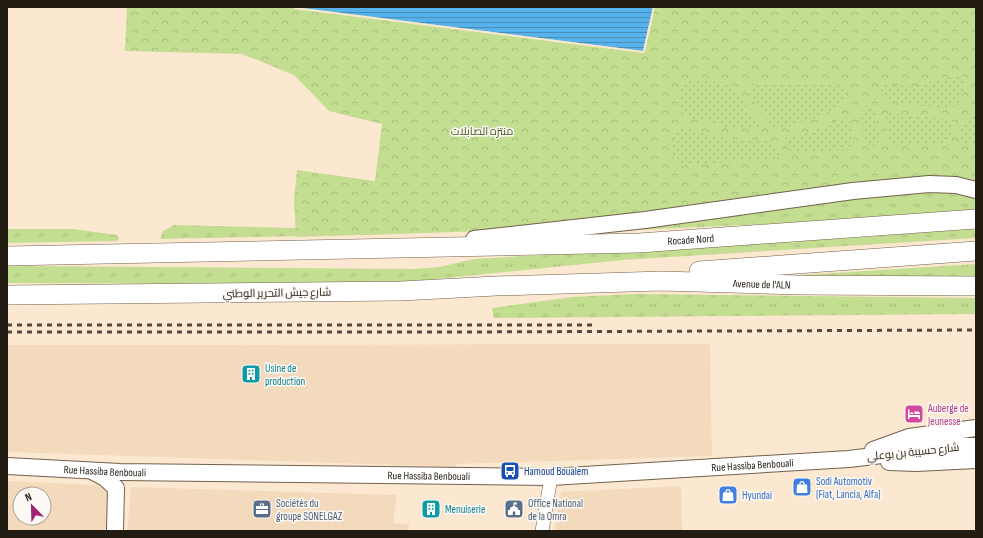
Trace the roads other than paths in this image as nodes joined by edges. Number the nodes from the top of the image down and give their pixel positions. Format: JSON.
{"nodes":[{"id":1,"x":976,"y":190,"type":"edge"},
{"id":2,"x":976,"y":219,"type":"edge"},
{"id":3,"x":405,"y":248,"type":"junction"},
{"id":4,"x":976,"y":251,"type":"edge"},
{"id":5,"x":7,"y":256,"type":"edge"},
{"id":6,"x":547,"y":285,"type":"junction"},
{"id":7,"x":976,"y":286,"type":"edge"},
{"id":8,"x":7,"y":295,"type":"edge"},
{"id":9,"x":976,"y":428,"type":"edge"},
{"id":10,"x":976,"y":446,"type":"edge"},
{"id":11,"x":849,"y":459,"type":"junction"},
{"id":12,"x":976,"y":460,"type":"edge"},
{"id":13,"x":7,"y":466,"type":"edge"},
{"id":14,"x":90,"y":470,"type":"junction"},
{"id":15,"x":551,"y":477,"type":"junction"},
{"id":16,"x":115,"y":531,"type":"edge"},
{"id":17,"x":542,"y":531,"type":"edge"}],
"edges":[{"from":1,"to":3,"type":"main road"},
{"from":2,"to":3,"type":"highway","name":"Rocade Nord"},
{"from":3,"to":5,"type":"highway"},
{"from":4,"to":6,"type":"highway"},
{"from":6,"to":7,"type":"highway","name":"Avenue de l'ALN"},
{"from":6,"to":8,"type":"highway","name":"شارع جيش التحرير الوطني"},
{"from":9,"to":11,"type":"main road"},
{"from":10,"to":11,"type":"main road","name":"شارع حسيبة بن بوعلي"},
{"from":11,"to":12,"type":"main road"},
{"from":11,"to":15,"type":"main road","name":"Rue Hassiba Benbouali"},
{"from":13,"to":14,"type":"main road","name":"Rue Hassiba Benbouali"},
{"from":14,"to":15,"type":"main road","name":"Rue Hassiba Benbouali"},
{"from":14,"to":16,"type":"main road"},
{"from":15,"to":17,"type":"street"}]}
